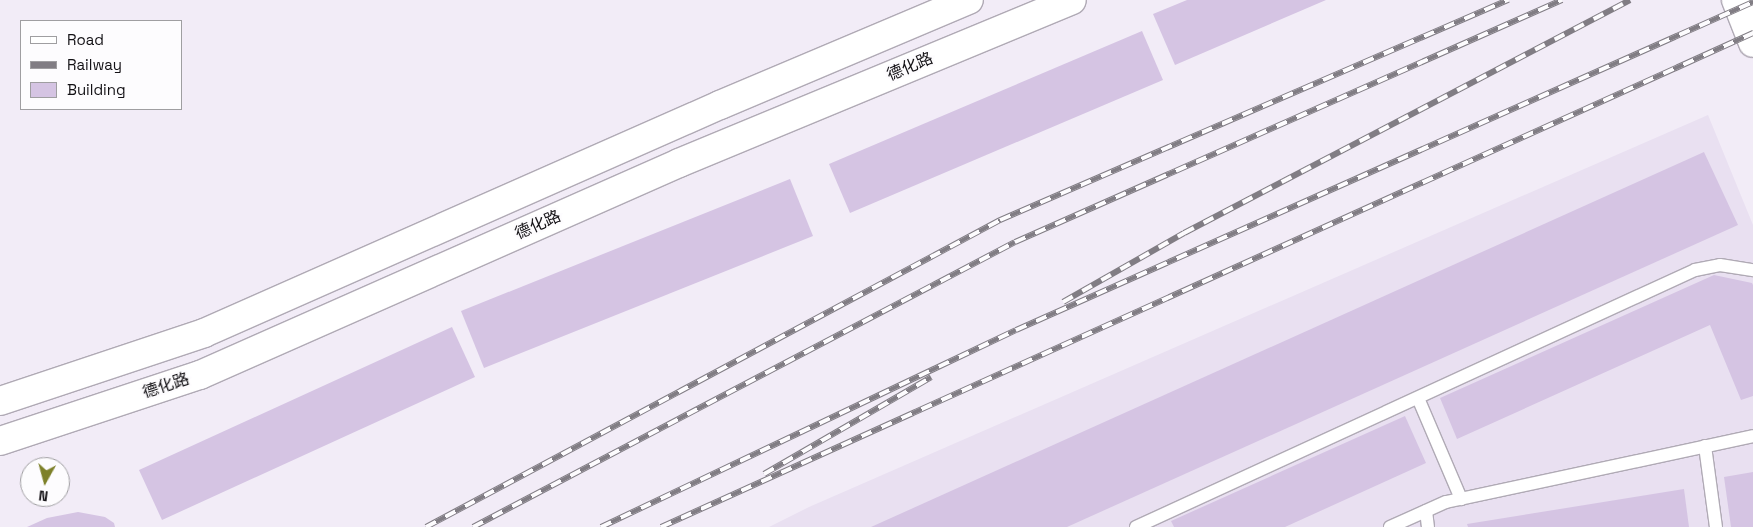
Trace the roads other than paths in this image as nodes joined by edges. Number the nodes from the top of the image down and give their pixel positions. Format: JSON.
{"nodes":[{"id":1,"x":969,"y":0,"type":"edge"},
{"id":2,"x":1072,"y":0,"type":"edge"},
{"id":3,"x":1736,"y":0,"type":"edge"},
{"id":4,"x":1753,"y":44,"type":"edge"},
{"id":5,"x":1753,"y":270,"type":"edge"},
{"id":6,"x":1418,"y":398,"type":"junction"},
{"id":7,"x":0,"y":401,"type":"edge"},
{"id":8,"x":1753,"y":436,"type":"edge"},
{"id":9,"x":0,"y":441,"type":"edge"},
{"id":10,"x":1706,"y":446,"type":"junction"},
{"id":11,"x":1461,"y":499,"type":"junction"},
{"id":12,"x":1426,"y":511,"type":"junction"},
{"id":13,"x":1156,"y":523,"type":"edge"},
{"id":14,"x":1136,"y":527,"type":"edge"},
{"id":15,"x":1390,"y":527,"type":"edge"},
{"id":16,"x":1428,"y":527,"type":"edge"},
{"id":17,"x":1716,"y":527,"type":"edge"}],
"edges":[{"from":1,"to":7,"type":"main road"},
{"from":2,"to":9,"type":"main road","name":"德化路"},
{"from":3,"to":4,"type":"main road"},
{"from":5,"to":6,"type":"lane"},
{"from":6,"to":11,"type":"lane"},
{"from":6,"to":13,"type":"lane"},
{"from":8,"to":10,"type":"lane"},
{"from":10,"to":11,"type":"lane"},
{"from":10,"to":17,"type":"lane"},
{"from":11,"to":12,"type":"lane"},
{"from":12,"to":15,"type":"lane"},
{"from":12,"to":16,"type":"lane"},
{"from":13,"to":14,"type":"lane"}]}
